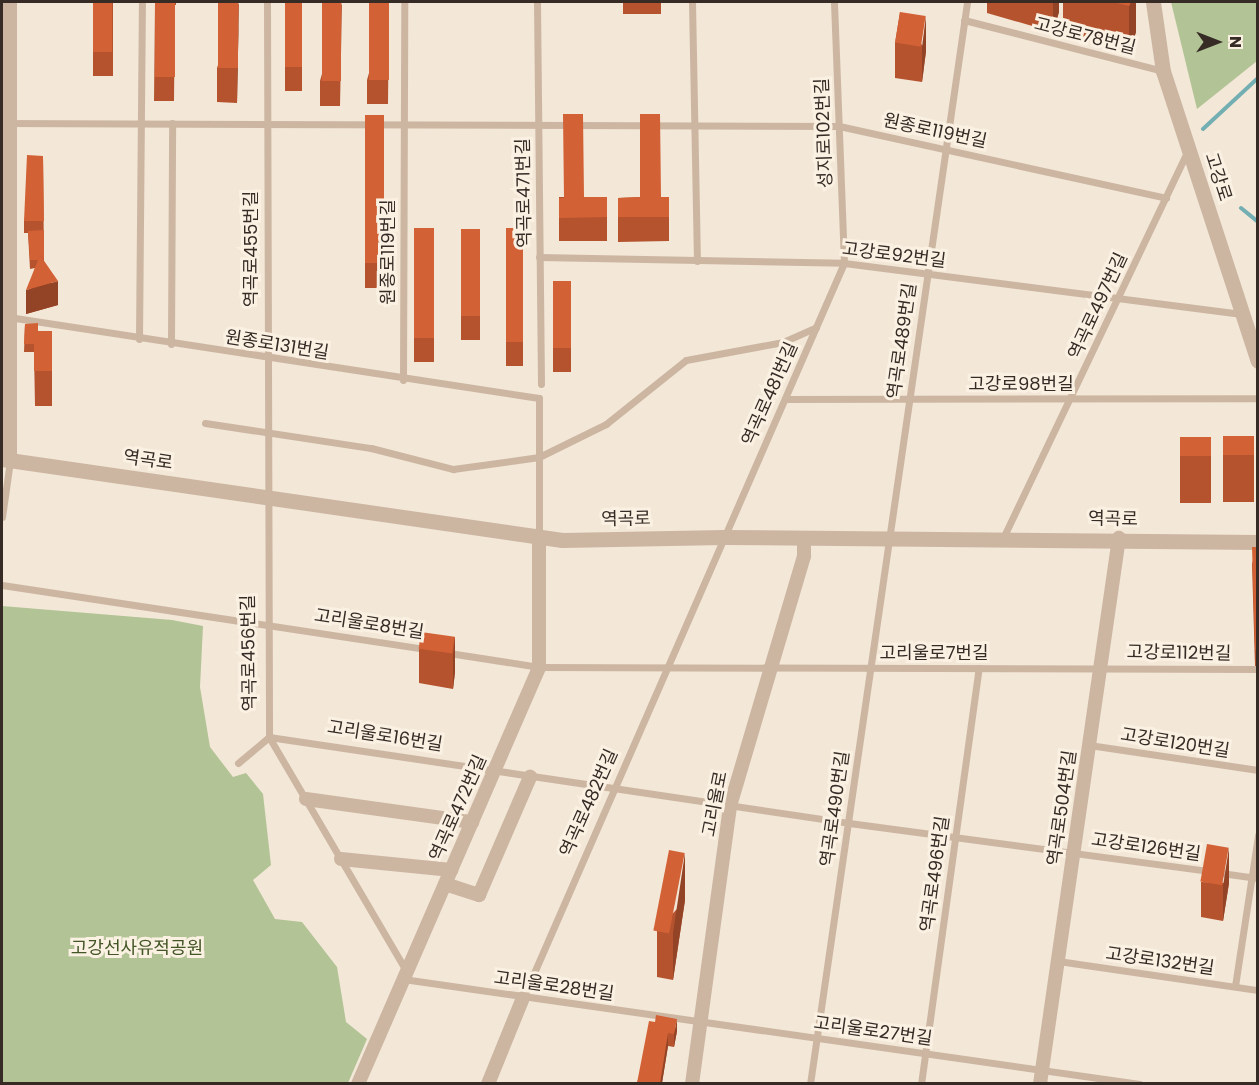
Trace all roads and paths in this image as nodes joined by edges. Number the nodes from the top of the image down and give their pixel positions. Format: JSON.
{"nodes":[{"id":1,"x":10,"y":2,"type":"edge"},
{"id":2,"x":142,"y":2,"type":"edge"},
{"id":3,"x":267,"y":2,"type":"edge"},
{"id":4,"x":404,"y":2,"type":"edge"},
{"id":5,"x":537,"y":2,"type":"edge"},
{"id":6,"x":692,"y":2,"type":"edge"},
{"id":7,"x":834,"y":2,"type":"edge"},
{"id":8,"x":967,"y":2,"type":"edge"},
{"id":9,"x":1153,"y":2,"type":"edge"},
{"id":10,"x":964,"y":20,"type":"junction"},
{"id":11,"x":1163,"y":71,"type":"junction"},
{"id":12,"x":6,"y":123,"type":"edge"},
{"id":13,"x":141,"y":123,"type":"junction"},
{"id":14,"x":172,"y":123,"type":"junction"},
{"id":15,"x":266,"y":124,"type":"junction"},
{"id":16,"x":404,"y":124,"type":"junction"},
{"id":17,"x":538,"y":125,"type":"junction"},
{"id":18,"x":695,"y":125,"type":"junction"},
{"id":19,"x":839,"y":126,"type":"junction"},
{"id":20,"x":945,"y":148,"type":"junction"},
{"id":21,"x":1189,"y":151,"type":"junction"},
{"id":22,"x":1166,"y":198,"type":"junction"},
{"id":23,"x":6,"y":239,"type":"edge"},
{"id":24,"x":540,"y":257,"type":"junction"},
{"id":25,"x":697,"y":261,"type":"junction"},
{"id":26,"x":844,"y":263,"type":"junction"},
{"id":27,"x":927,"y":273,"type":"junction"},
{"id":28,"x":1117,"y":300,"type":"junction"},
{"id":29,"x":1242,"y":315,"type":"junction"},
{"id":30,"x":6,"y":317,"type":"edge"},
{"id":31,"x":816,"y":327,"type":"junction"},
{"id":32,"x":139,"y":339,"type":"junction"},
{"id":33,"x":171,"y":344,"type":"junction"},
{"id":34,"x":266,"y":358,"type":"junction"},
{"id":35,"x":1257,"y":361,"type":"edge"},
{"id":36,"x":403,"y":380,"type":"junction"},
{"id":37,"x":541,"y":384,"type":"dead end"},
{"id":38,"x":1070,"y":398,"type":"junction"},
{"id":39,"x":1257,"y":398,"type":"edge"},
{"id":40,"x":784,"y":399,"type":"junction"},
{"id":41,"x":908,"y":399,"type":"junction"},
{"id":42,"x":205,"y":423,"type":"dead end"},
{"id":43,"x":266,"y":434,"type":"junction"},
{"id":44,"x":539,"y":458,"type":"junction"},
{"id":45,"x":6,"y":460,"type":"edge"},
{"id":46,"x":265,"y":497,"type":"junction"},
{"id":47,"x":2,"y":517,"type":"edge"},
{"id":48,"x":540,"y":537,"type":"junction"},
{"id":49,"x":724,"y":537,"type":"junction"},
{"id":50,"x":804,"y":538,"type":"junction"},
{"id":51,"x":1003,"y":538,"type":"junction"},
{"id":52,"x":1119,"y":538,"type":"junction"},
{"id":53,"x":889,"y":539,"type":"junction"},
{"id":54,"x":1257,"y":542,"type":"edge"},
{"id":55,"x":2,"y":585,"type":"edge"},
{"id":56,"x":266,"y":622,"type":"junction"},
{"id":57,"x":539,"y":667,"type":"junction"},
{"id":58,"x":1100,"y":667,"type":"junction"},
{"id":59,"x":667,"y":668,"type":"junction"},
{"id":60,"x":979,"y":668,"type":"junction"},
{"id":61,"x":769,"y":669,"type":"junction"},
{"id":62,"x":869,"y":669,"type":"junction"},
{"id":63,"x":1257,"y":669,"type":"edge"},
{"id":64,"x":269,"y":737,"type":"junction"},
{"id":65,"x":1089,"y":745,"type":"junction"},
{"id":66,"x":238,"y":762,"type":"dead end"},
{"id":67,"x":1257,"y":770,"type":"edge"},
{"id":68,"x":494,"y":772,"type":"junction"},
{"id":69,"x":530,"y":777,"type":"junction"},
{"id":70,"x":615,"y":788,"type":"junction"},
{"id":71,"x":306,"y":799,"type":"junction"},
{"id":72,"x":730,"y":806,"type":"junction"},
{"id":73,"x":472,"y":822,"type":"junction"},
{"id":74,"x":849,"y":823,"type":"junction"},
{"id":75,"x":1257,"y":835,"type":"edge"},
{"id":76,"x":956,"y":837,"type":"junction"},
{"id":77,"x":1073,"y":852,"type":"junction"},
{"id":78,"x":341,"y":859,"type":"junction"},
{"id":79,"x":448,"y":877,"type":"junction"},
{"id":80,"x":1254,"y":878,"type":"edge"},
{"id":81,"x":1058,"y":961,"type":"junction"},
{"id":82,"x":405,"y":975,"type":"junction"},
{"id":83,"x":1234,"y":986,"type":"junction"},
{"id":84,"x":1257,"y":990,"type":"edge"},
{"id":85,"x":523,"y":998,"type":"junction"},
{"id":86,"x":700,"y":1021,"type":"junction"},
{"id":87,"x":817,"y":1038,"type":"junction"},
{"id":88,"x":925,"y":1053,"type":"junction"},
{"id":89,"x":1041,"y":1077,"type":"edge"},
{"id":90,"x":358,"y":1083,"type":"edge"},
{"id":91,"x":488,"y":1083,"type":"edge"},
{"id":92,"x":692,"y":1083,"type":"edge"},
{"id":93,"x":810,"y":1083,"type":"edge"},
{"id":94,"x":921,"y":1083,"type":"edge"},
{"id":95,"x":1140,"y":1083,"type":"edge"}],
"edges":[{"from":1,"to":12,"type":"street"},
{"from":2,"to":13,"type":"lane"},
{"from":3,"to":15,"type":"lane","name":"역곡로455번길"},
{"from":4,"to":16,"type":"lane"},
{"from":5,"to":17,"type":"lane","name":"역곡로471번길"},
{"from":6,"to":18,"type":"lane"},
{"from":7,"to":19,"type":"lane","name":"성지로102번길"},
{"from":8,"to":10,"type":"lane","name":"역곡로489번길"},
{"from":9,"to":11,"type":"street","name":"고강로"},
{"from":10,"to":11,"type":"lane","name":"고강로78번길"},
{"from":10,"to":20,"type":"lane","name":"역곡로489번길"},
{"from":11,"to":21,"type":"street","name":"고강로"},
{"from":12,"to":13,"type":"lane","name":"원종로119번길"},
{"from":12,"to":23,"type":"street"},
{"from":13,"to":14,"type":"lane","name":"원종로119번길"},
{"from":13,"to":32,"type":"lane"},
{"from":14,"to":15,"type":"lane","name":"원종로119번길"},
{"from":14,"to":33,"type":"lane"},
{"from":15,"to":16,"type":"lane","name":"원종로119번길"},
{"from":15,"to":34,"type":"lane","name":"역곡로455번길"},
{"from":16,"to":17,"type":"lane","name":"원종로119번길"},
{"from":16,"to":36,"type":"lane","name":"원종로119번길"},
{"from":17,"to":18,"type":"lane","name":"원종로119번길"},
{"from":17,"to":24,"type":"lane","name":"역곡로471번길"},
{"from":18,"to":19,"type":"lane","name":"원종로119번길"},
{"from":18,"to":25,"type":"lane"},
{"from":19,"to":20,"type":"lane","name":"원종로119번길"},
{"from":19,"to":26,"type":"lane","name":"성지로102번길"},
{"from":20,"to":22,"type":"lane","name":"원종로119번길"},
{"from":20,"to":27,"type":"lane","name":"역곡로489번길"},
{"from":21,"to":22,"type":"lane","name":"역곡로497번길"},
{"from":21,"to":29,"type":"street","name":"고강로"},
{"from":22,"to":28,"type":"lane","name":"역곡로497번길"},
{"from":23,"to":30,"type":"street"},
{"from":24,"to":25,"type":"lane","name":"고강로92번길"},
{"from":24,"to":37,"type":"lane","name":"역곡로471번길"},
{"from":25,"to":26,"type":"lane","name":"고강로92번길"},
{"from":26,"to":27,"type":"lane","name":"고강로92번길"},
{"from":26,"to":31,"type":"lane","name":"역곡로481번길"},
{"from":27,"to":28,"type":"lane","name":"고강로92번길"},
{"from":27,"to":41,"type":"lane","name":"역곡로489번길"},
{"from":28,"to":29,"type":"lane","name":"고강로92번길"},
{"from":28,"to":38,"type":"lane","name":"역곡로497번길"},
{"from":29,"to":35,"type":"street","name":"고강로"},
{"from":30,"to":32,"type":"lane","name":"원종로131번길"},
{"from":30,"to":45,"type":"street"},
{"from":31,"to":40,"type":"lane","name":"역곡로481번길"},
{"from":31,"to":44,"type":"lane"},
{"from":32,"to":33,"type":"lane","name":"원종로131번길"},
{"from":33,"to":34,"type":"lane","name":"원종로131번길"},
{"from":34,"to":36,"type":"lane","name":"원종로131번길"},
{"from":34,"to":43,"type":"lane","name":"역곡로455번길"},
{"from":36,"to":44,"type":"lane","name":"원종로131번길"},
{"from":38,"to":39,"type":"lane","name":"고강로98번길"},
{"from":38,"to":41,"type":"lane","name":"고강로98번길"},
{"from":38,"to":51,"type":"lane","name":"역곡로497번길"},
{"from":40,"to":41,"type":"lane","name":"고강로98번길"},
{"from":40,"to":49,"type":"lane","name":"역곡로481번길"},
{"from":41,"to":53,"type":"lane","name":"역곡로489번길"},
{"from":42,"to":43,"type":"lane"},
{"from":43,"to":44,"type":"lane"},
{"from":43,"to":46,"type":"lane","name":"역곡로455번길"},
{"from":44,"to":48,"type":"lane"},
{"from":45,"to":46,"type":"street","name":"역곡로"},
{"from":45,"to":47,"type":"lane"},
{"from":46,"to":48,"type":"street","name":"역곡로"},
{"from":46,"to":56,"type":"lane","name":"역곡로456번길"},
{"from":48,"to":49,"type":"street","name":"역곡로"},
{"from":48,"to":57,"type":"street","name":"역곡로472번길"},
{"from":49,"to":50,"type":"street","name":"역곡로"},
{"from":49,"to":59,"type":"lane","name":"역곡로482번길"},
{"from":50,"to":53,"type":"street","name":"역곡로"},
{"from":50,"to":61,"type":"street","name":"고리울로"},
{"from":51,"to":52,"type":"street","name":"역곡로"},
{"from":51,"to":53,"type":"street","name":"역곡로"},
{"from":52,"to":54,"type":"street","name":"역곡로"},
{"from":52,"to":58,"type":"street","name":"역곡로504번길"},
{"from":53,"to":62,"type":"lane","name":"역곡로490번길"},
{"from":55,"to":56,"type":"lane","name":"고리울로8번길"},
{"from":56,"to":57,"type":"lane","name":"고리울로8번길"},
{"from":56,"to":64,"type":"lane","name":"역곡로456번길"},
{"from":57,"to":59,"type":"lane","name":"고리울로8번길"},
{"from":57,"to":68,"type":"street","name":"역곡로472번길"},
{"from":58,"to":60,"type":"lane","name":"고리울로7번길"},
{"from":58,"to":63,"type":"lane","name":"고강로112번길"},
{"from":58,"to":65,"type":"street","name":"역곡로504번길"},
{"from":59,"to":61,"type":"lane","name":"고리울로8번길"},
{"from":59,"to":70,"type":"lane","name":"역곡로482번길"},
{"from":60,"to":62,"type":"lane","name":"고리울로7번길"},
{"from":60,"to":76,"type":"lane","name":"역곡로496번길"},
{"from":61,"to":62,"type":"lane","name":"고리울로7번길"},
{"from":61,"to":72,"type":"street","name":"고리울로"},
{"from":62,"to":74,"type":"lane","name":"역곡로490번길"},
{"from":64,"to":66,"type":"lane"},
{"from":64,"to":68,"type":"lane","name":"고리울로16번길"},
{"from":64,"to":71,"type":"lane","name":"역곡로456번길"},
{"from":65,"to":67,"type":"lane","name":"고강로120번길"},
{"from":65,"to":77,"type":"street","name":"역곡로504번길"},
{"from":68,"to":69,"type":"lane","name":"고리울로16번길"},
{"from":68,"to":73,"type":"street","name":"역곡로472번길"},
{"from":69,"to":70,"type":"lane","name":"고리울로16번길"},
{"from":69,"to":79,"type":"street"},
{"from":70,"to":72,"type":"lane","name":"고리울로16번길"},
{"from":70,"to":85,"type":"lane","name":"역곡로482번길"},
{"from":71,"to":73,"type":"street"},
{"from":71,"to":78,"type":"lane","name":"역곡로456번길"},
{"from":72,"to":74,"type":"lane","name":"고리울로16번길"},
{"from":72,"to":86,"type":"street","name":"고리울로"},
{"from":73,"to":79,"type":"street","name":"역곡로472번길"},
{"from":74,"to":76,"type":"lane","name":"고강로126번길"},
{"from":74,"to":87,"type":"lane","name":"역곡로490번길"},
{"from":75,"to":80,"type":"lane"},
{"from":76,"to":77,"type":"lane","name":"고강로126번길"},
{"from":76,"to":88,"type":"lane","name":"역곡로496번길"},
{"from":77,"to":80,"type":"lane","name":"고강로126번길"},
{"from":77,"to":81,"type":"street","name":"역곡로504번길"},
{"from":78,"to":79,"type":"street"},
{"from":78,"to":82,"type":"lane","name":"역곡로456번길"},
{"from":79,"to":82,"type":"street","name":"역곡로472번길"},
{"from":80,"to":83,"type":"lane"},
{"from":81,"to":83,"type":"lane","name":"고강로132번길"},
{"from":81,"to":89,"type":"street","name":"역곡로504번길"},
{"from":82,"to":85,"type":"lane","name":"고리울로28번길"},
{"from":82,"to":90,"type":"street","name":"역곡로472번길"},
{"from":83,"to":84,"type":"lane","name":"고강로132번길"},
{"from":85,"to":86,"type":"lane","name":"고리울로28번길"},
{"from":85,"to":91,"type":"street","name":"역곡로482번길"},
{"from":86,"to":87,"type":"lane","name":"고리울로27번길"},
{"from":86,"to":92,"type":"street","name":"고리울로"},
{"from":87,"to":88,"type":"lane","name":"고리울로27번길"},
{"from":87,"to":93,"type":"lane","name":"역곡로490번길"},
{"from":88,"to":89,"type":"lane","name":"고리울로27번길"},
{"from":88,"to":94,"type":"lane","name":"역곡로496번길"},
{"from":89,"to":95,"type":"lane","name":"고리울로27번길"}]}
